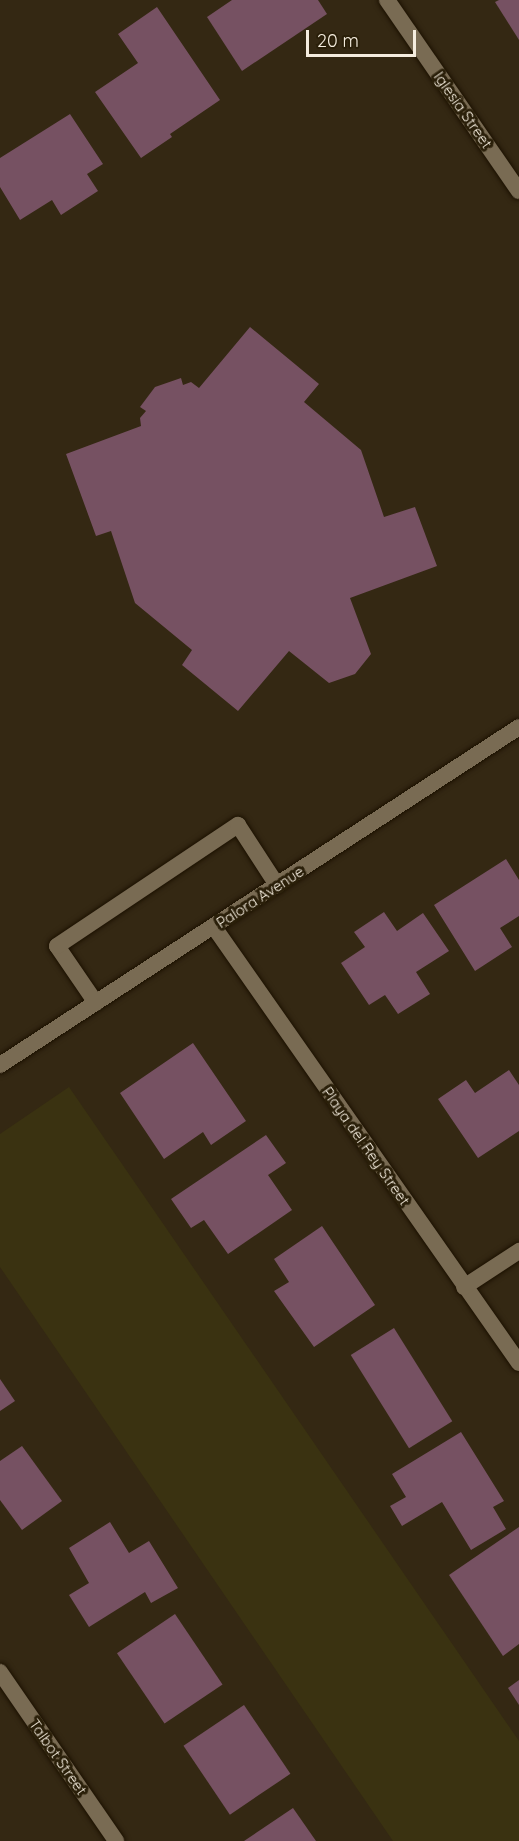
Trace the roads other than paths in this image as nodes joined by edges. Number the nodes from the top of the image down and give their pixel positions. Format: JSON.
{"nodes":[{"id":1,"x":387,"y":0,"type":"edge"},
{"id":2,"x":519,"y":191,"type":"edge"},
{"id":3,"x":519,"y":727,"type":"edge"},
{"id":4,"x":277,"y":885,"type":"junction"},
{"id":5,"x":214,"y":927,"type":"junction"},
{"id":6,"x":96,"y":1003,"type":"junction"},
{"id":7,"x":0,"y":1065,"type":"edge"},
{"id":8,"x":519,"y":1251,"type":"edge"},
{"id":9,"x":464,"y":1287,"type":"junction"},
{"id":10,"x":519,"y":1364,"type":"edge"},
{"id":11,"x":0,"y":1672,"type":"edge"},
{"id":12,"x":116,"y":1841,"type":"edge"}],
"edges":[{"from":1,"to":2,"type":"street","name":"Iglesia Street"},
{"from":3,"to":4,"type":"street","name":"Palora Avenue"},
{"from":4,"to":5,"type":"street","name":"Palora Avenue"},
{"from":4,"to":6,"type":"street"},
{"from":5,"to":6,"type":"street","name":"Palora Avenue"},
{"from":5,"to":9,"type":"street","name":"Playa del Rey Street"},
{"from":6,"to":7,"type":"street","name":"Palora Avenue"},
{"from":8,"to":9,"type":"street"},
{"from":9,"to":10,"type":"street","name":"Playa del Rey Street"},
{"from":11,"to":12,"type":"street","name":"Talbot Street"}]}
